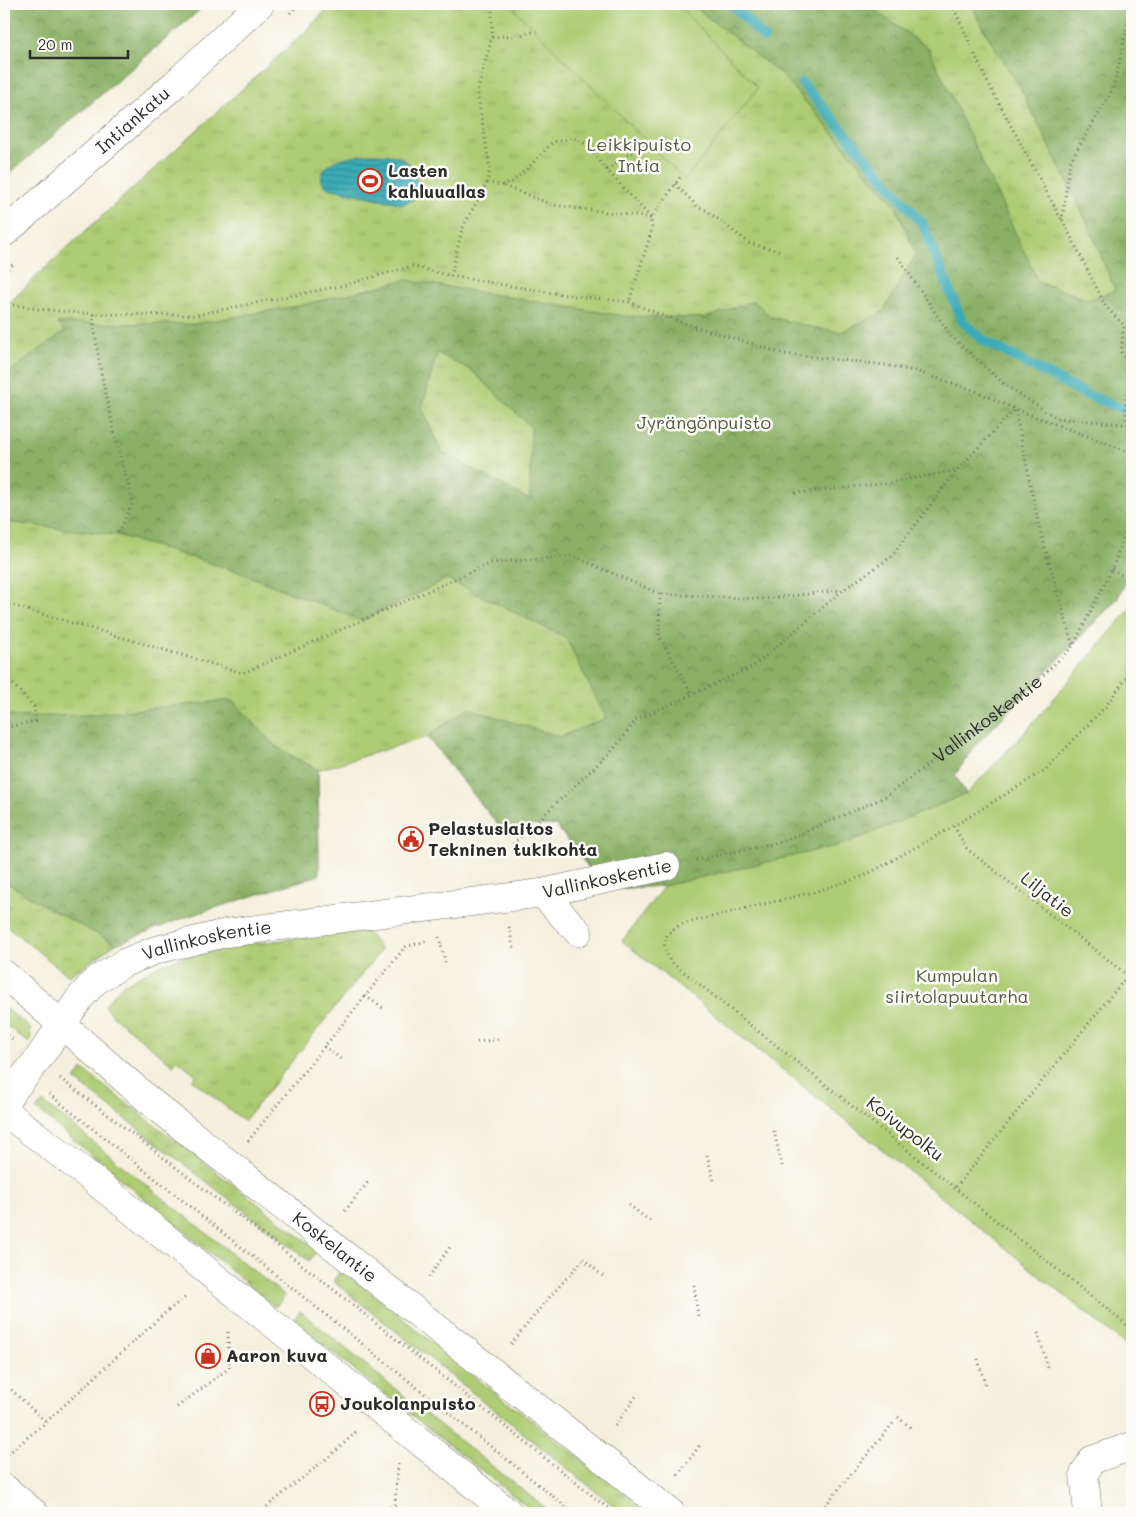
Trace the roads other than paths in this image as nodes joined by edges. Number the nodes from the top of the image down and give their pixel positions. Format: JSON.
{"nodes":[{"id":1,"x":260,"y":4,"type":"edge"},
{"id":2,"x":4,"y":233,"type":"edge"},
{"id":3,"x":666,"y":866,"type":"road end"},
{"id":4,"x":542,"y":893,"type":"junction"},
{"id":5,"x":578,"y":932,"type":"dead end"},
{"id":6,"x":4,"y":974,"type":"edge"},
{"id":7,"x":62,"y":1025,"type":"junction"},
{"id":8,"x":4,"y":1102,"type":"edge"},
{"id":9,"x":4,"y":1111,"type":"edge"},
{"id":10,"x":1132,"y":1446,"type":"edge"},
{"id":11,"x":4,"y":1488,"type":"edge"},
{"id":12,"x":34,"y":1513,"type":"edge"},
{"id":13,"x":509,"y":1513,"type":"edge"},
{"id":14,"x":671,"y":1513,"type":"edge"},
{"id":15,"x":1088,"y":1513,"type":"edge"}],
"edges":[{"from":1,"to":2,"type":"main road","name":"Intiankatu"},
{"from":3,"to":4,"type":"main road","name":"Vallinkoskentie"},
{"from":4,"to":5,"type":"main road"},
{"from":4,"to":7,"type":"main road","name":"Vallinkoskentie"},
{"from":6,"to":7,"type":"main road","name":"Koskelantie"},
{"from":7,"to":8,"type":"main road","name":"Vallinkoskentie"},
{"from":7,"to":14,"type":"main road","name":"Koskelantie"},
{"from":9,"to":13,"type":"main road"},
{"from":10,"to":15,"type":"main road"},
{"from":11,"to":12,"type":"main road"}]}
